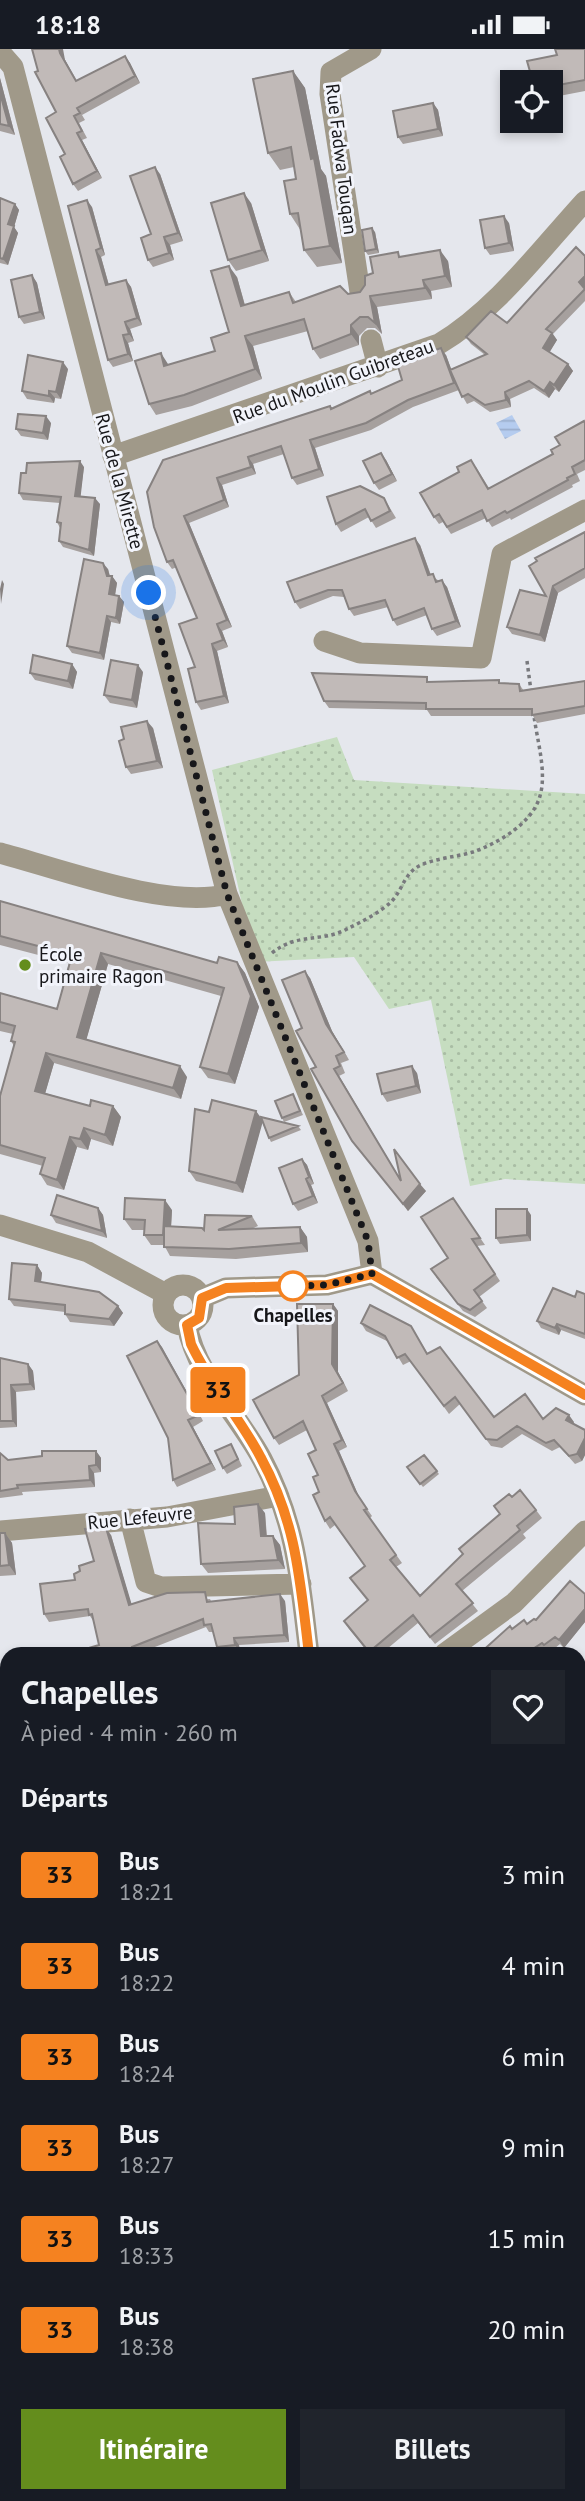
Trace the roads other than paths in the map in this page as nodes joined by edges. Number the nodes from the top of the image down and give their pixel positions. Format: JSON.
{"nodes":[{"id":1,"x":371,"y":49,"type":"edge"},
{"id":2,"x":0,"y":52,"type":"edge"},
{"id":3,"x":584,"y":203,"type":"edge"},
{"id":4,"x":360,"y":292,"type":"edge"},
{"id":5,"x":371,"y":340,"type":"dead end"},
{"id":6,"x":378,"y":367,"type":"junction"},
{"id":7,"x":113,"y":456,"type":"junction"},
{"id":8,"x":585,"y":510,"type":"edge"},
{"id":9,"x":324,"y":641,"type":"dead end"},
{"id":10,"x":0,"y":853,"type":"edge"},
{"id":11,"x":227,"y":894,"type":"junction"},
{"id":12,"x":0,"y":1225,"type":"edge"},
{"id":13,"x":372,"y":1274,"type":"junction"},
{"id":14,"x":166,"y":1293,"type":"junction"},
{"id":15,"x":202,"y":1298,"type":"junction"},
{"id":16,"x":187,"y":1325,"type":"junction"},
{"id":17,"x":585,"y":1395,"type":"edge"},
{"id":18,"x":279,"y":1496,"type":"junction"},
{"id":19,"x":131,"y":1519,"type":"junction"},
{"id":20,"x":0,"y":1531,"type":"edge"},
{"id":21,"x":585,"y":1531,"type":"edge"},
{"id":22,"x":301,"y":1584,"type":"junction"},
{"id":23,"x":308,"y":1647,"type":"edge"},
{"id":24,"x":454,"y":1647,"type":"edge"}],
"edges":[{"from":1,"to":4,"type":"street","name":"Rue Fadwa Touqan"},
{"from":2,"to":7,"type":"street","name":"Rue de la Mirette"},
{"from":3,"to":6,"type":"street","name":"Rue du Moulin Guibreteau"},
{"from":5,"to":6,"type":"street"},
{"from":6,"to":7,"type":"street","name":"Rue du Moulin Guibreteau"},
{"from":7,"to":11,"type":"street","name":"Rue de la Mirette"},
{"from":8,"to":9,"type":"street"},
{"from":10,"to":11,"type":"street"},
{"from":11,"to":13,"type":"street","name":"Rue de la Mirette"},
{"from":12,"to":14,"type":"street"},
{"from":13,"to":15,"type":"street"},
{"from":13,"to":17,"type":"street"},
{"from":14,"to":15,"type":"street"},
{"from":14,"to":16,"type":"street"},
{"from":15,"to":16,"type":"street"},
{"from":16,"to":18,"type":"street"},
{"from":18,"to":19,"type":"street","name":"Rue Lefeuvre"},
{"from":18,"to":22,"type":"street"},
{"from":19,"to":20,"type":"street","name":"Rue Lefeuvre"},
{"from":19,"to":22,"type":"street"},
{"from":21,"to":24,"type":"street"},
{"from":22,"to":23,"type":"street"}]}
